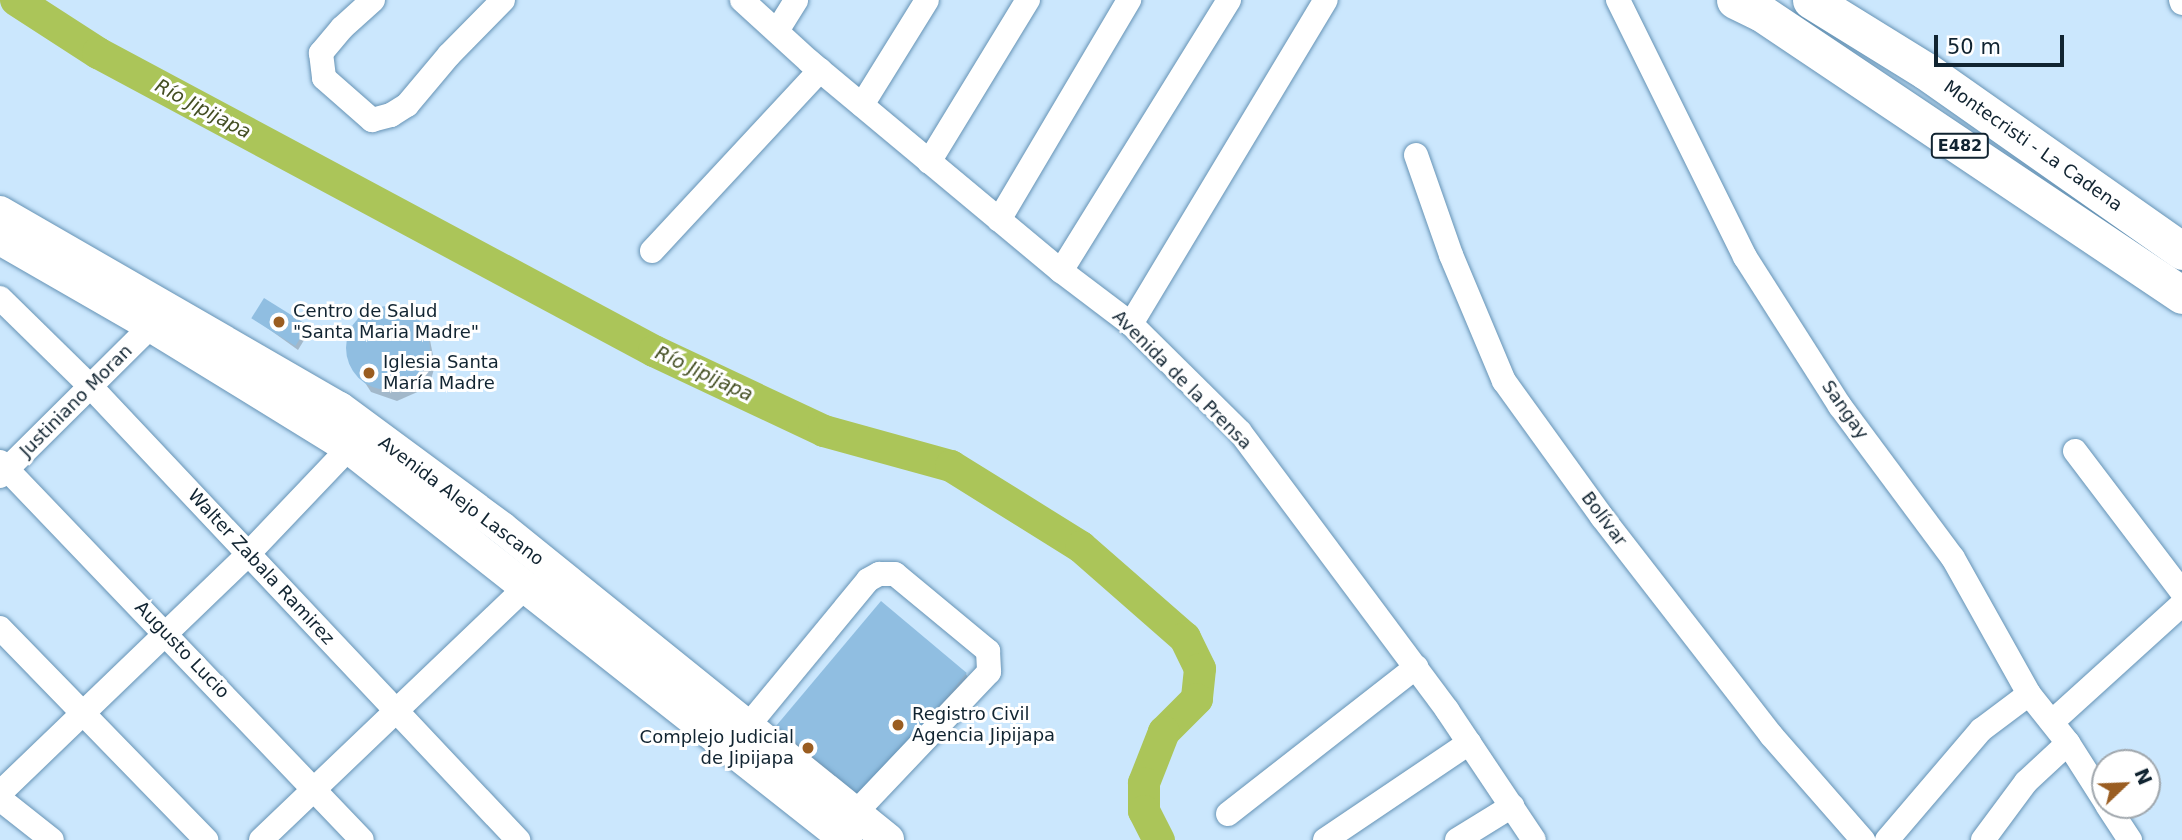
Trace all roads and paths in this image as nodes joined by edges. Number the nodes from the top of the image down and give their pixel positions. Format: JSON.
{"nodes":[{"id":1,"x":373,"y":0,"type":"edge"},
{"id":2,"x":503,"y":0,"type":"edge"},
{"id":3,"x":742,"y":0,"type":"edge"},
{"id":4,"x":796,"y":0,"type":"edge"},
{"id":5,"x":927,"y":0,"type":"edge"},
{"id":6,"x":1028,"y":0,"type":"edge"},
{"id":7,"x":1129,"y":0,"type":"edge"},
{"id":8,"x":1229,"y":0,"type":"edge"},
{"id":9,"x":1326,"y":0,"type":"edge"},
{"id":10,"x":1618,"y":0,"type":"edge"},
{"id":11,"x":1735,"y":0,"type":"edge"},
{"id":12,"x":1811,"y":0,"type":"edge"},
{"id":13,"x":776,"y":31,"type":"junction"},
{"id":14,"x":820,"y":70,"type":"junction"},
{"id":15,"x":862,"y":105,"type":"junction"},
{"id":16,"x":1416,"y":155,"type":"dead end"},
{"id":17,"x":929,"y":162,"type":"junction"},
{"id":18,"x":0,"y":212,"type":"edge"},
{"id":19,"x":999,"y":220,"type":"junction"},
{"id":20,"x":0,"y":239,"type":"edge"},
{"id":21,"x":652,"y":251,"type":"dead end"},
{"id":22,"x":2182,"y":251,"type":"edge"},
{"id":23,"x":1061,"y":271,"type":"junction"},
{"id":24,"x":2182,"y":295,"type":"edge"},
{"id":25,"x":0,"y":298,"type":"edge"},
{"id":26,"x":1131,"y":324,"type":"junction"},
{"id":27,"x":151,"y":326,"type":"junction"},
{"id":28,"x":91,"y":387,"type":"junction"},
{"id":29,"x":349,"y":448,"type":"junction"},
{"id":30,"x":2075,"y":451,"type":"dead end"},
{"id":31,"x":2,"y":469,"type":"edge"},
{"id":32,"x":249,"y":553,"type":"junction"},
{"id":33,"x":525,"y":588,"type":"junction"},
{"id":34,"x":2182,"y":592,"type":"edge"},
{"id":35,"x":2182,"y":604,"type":"edge"},
{"id":36,"x":0,"y":628,"type":"edge"},
{"id":37,"x":166,"y":632,"type":"junction"},
{"id":38,"x":1416,"y":667,"type":"junction"},
{"id":39,"x":2029,"y":694,"type":"junction"},
{"id":40,"x":396,"y":711,"type":"junction"},
{"id":41,"x":82,"y":713,"type":"junction"},
{"id":42,"x":2052,"y":722,"type":"junction"},
{"id":43,"x":747,"y":727,"type":"junction"},
{"id":44,"x":1469,"y":743,"type":"junction"},
{"id":45,"x":2068,"y":743,"type":"junction"},
{"id":46,"x":2091,"y":779,"type":"edge"},
{"id":47,"x":315,"y":791,"type":"junction"},
{"id":48,"x":0,"y":793,"type":"edge"},
{"id":49,"x":0,"y":799,"type":"edge"},
{"id":50,"x":1512,"y":806,"type":"junction"},
{"id":51,"x":1228,"y":814,"type":"dead end"},
{"id":52,"x":2116,"y":819,"type":"edge"},
{"id":53,"x":850,"y":827,"type":"edge"},
{"id":54,"x":23,"y":830,"type":"edge"},
{"id":55,"x":52,"y":840,"type":"edge"},
{"id":56,"x":206,"y":840,"type":"edge"},
{"id":57,"x":261,"y":840,"type":"edge"},
{"id":58,"x":362,"y":840,"type":"edge"},
{"id":59,"x":519,"y":840,"type":"edge"},
{"id":60,"x":888,"y":840,"type":"edge"},
{"id":61,"x":1325,"y":840,"type":"edge"},
{"id":62,"x":1457,"y":840,"type":"edge"},
{"id":63,"x":1534,"y":840,"type":"edge"},
{"id":64,"x":1863,"y":840,"type":"edge"},
{"id":65,"x":1887,"y":840,"type":"edge"},
{"id":66,"x":1983,"y":840,"type":"edge"},
{"id":67,"x":2130,"y":840,"type":"edge"}],
"edges":[{"from":1,"to":2,"type":"street"},
{"from":3,"to":13,"type":"street","name":"Avenida de la Prensa"},
{"from":4,"to":13,"type":"street"},
{"from":5,"to":15,"type":"street"},
{"from":6,"to":17,"type":"street"},
{"from":7,"to":19,"type":"street"},
{"from":8,"to":23,"type":"street"},
{"from":9,"to":26,"type":"street"},
{"from":10,"to":39,"type":"street","name":"Sangay"},
{"from":11,"to":24,"type":"highway","number":"E482"},
{"from":12,"to":22,"type":"highway","name":"Montecristi - La Cadena","number":"E482"},
{"from":13,"to":14,"type":"street","name":"Avenida de la Prensa"},
{"from":14,"to":15,"type":"street","name":"Avenida de la Prensa"},
{"from":14,"to":21,"type":"street"},
{"from":15,"to":17,"type":"street","name":"Avenida de la Prensa"},
{"from":16,"to":64,"type":"street","name":"Bolívar"},
{"from":17,"to":19,"type":"street","name":"Avenida de la Prensa"},
{"from":18,"to":43,"type":"main road","name":"Avenida Alejo Lascano"},
{"from":19,"to":23,"type":"street","name":"Avenida de la Prensa"},
{"from":20,"to":27,"type":"main road","name":"Avenida Alejo Lascano"},
{"from":23,"to":26,"type":"street","name":"Avenida de la Prensa"},
{"from":25,"to":28,"type":"street","name":"Walter Zabala Ramirez"},
{"from":26,"to":38,"type":"street","name":"Avenida de la Prensa"},
{"from":27,"to":28,"type":"street","name":"Justiniano Moran"},
{"from":27,"to":29,"type":"main road","name":"Avenida Alejo Lascano"},
{"from":28,"to":31,"type":"street","name":"Justiniano Moran"},
{"from":28,"to":32,"type":"street","name":"Walter Zabala Ramirez"},
{"from":29,"to":32,"type":"street"},
{"from":29,"to":33,"type":"main road","name":"Avenida Alejo Lascano"},
{"from":30,"to":34,"type":"street"},
{"from":31,"to":37,"type":"street","name":"Augusto Lucio"},
{"from":32,"to":37,"type":"street"},
{"from":32,"to":40,"type":"street","name":"Walter Zabala Ramirez"},
{"from":33,"to":40,"type":"street"},
{"from":33,"to":53,"type":"main road","name":"Avenida Alejo Lascano"},
{"from":35,"to":42,"type":"street"},
{"from":36,"to":41,"type":"street"},
{"from":37,"to":41,"type":"street"},
{"from":37,"to":47,"type":"street","name":"Augusto Lucio"},
{"from":38,"to":44,"type":"street","name":"Avenida de la Prensa"},
{"from":38,"to":51,"type":"street"},
{"from":39,"to":42,"type":"street","name":"Sangay"},
{"from":39,"to":65,"type":"street"},
{"from":40,"to":47,"type":"street"},
{"from":40,"to":59,"type":"street","name":"Walter Zabala Ramirez"},
{"from":41,"to":48,"type":"street"},
{"from":41,"to":56,"type":"street"},
{"from":42,"to":45,"type":"street","name":"Sangay"},
{"from":43,"to":53,"type":"main road","name":"Avenida Alejo Lascano"},
{"from":43,"to":53,"type":"street"},
{"from":44,"to":50,"type":"street","name":"Avenida de la Prensa"},
{"from":44,"to":61,"type":"street"},
{"from":45,"to":46,"type":"street","name":"Sangay"},
{"from":45,"to":66,"type":"street"},
{"from":47,"to":57,"type":"street"},
{"from":47,"to":58,"type":"street","name":"Augusto Lucio"},
{"from":49,"to":54,"type":"street"},
{"from":50,"to":62,"type":"street"},
{"from":50,"to":63,"type":"street","name":"Avenida de la Prensa"},
{"from":52,"to":67,"type":"street","name":"Sangay"},
{"from":53,"to":60,"type":"main road","name":"Avenida Alejo Lascano"},
{"from":54,"to":55,"type":"street"}]}
